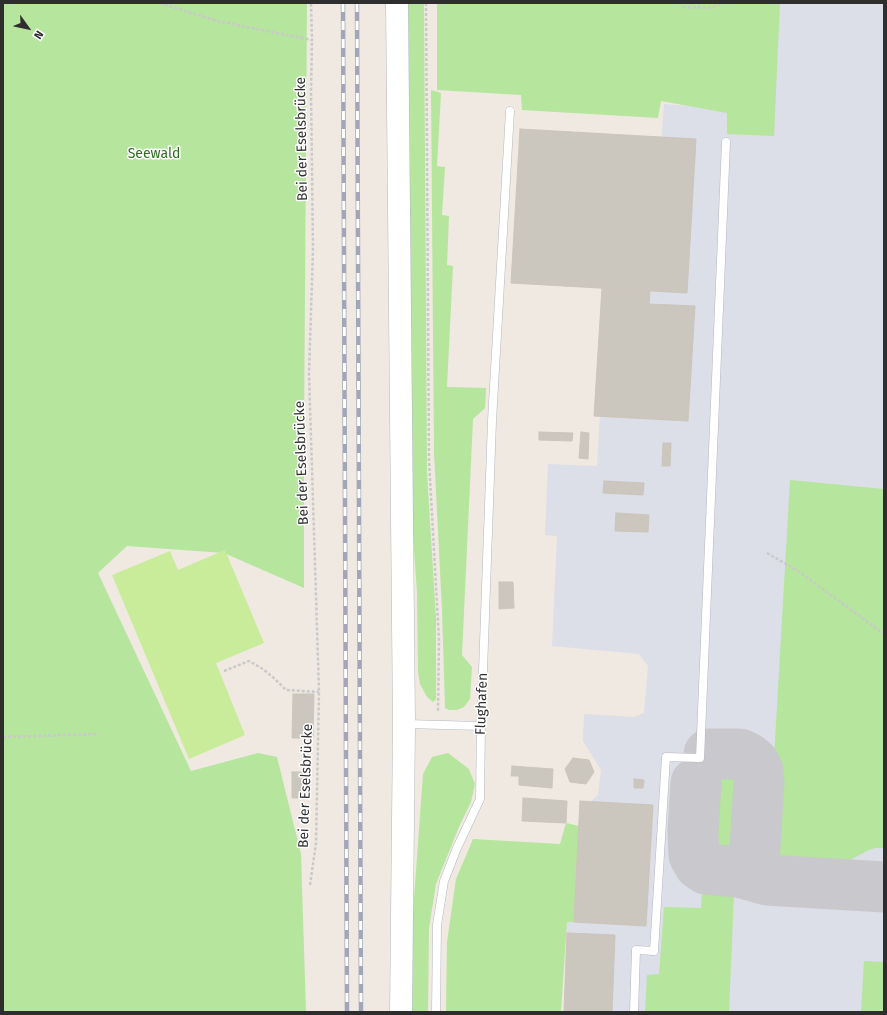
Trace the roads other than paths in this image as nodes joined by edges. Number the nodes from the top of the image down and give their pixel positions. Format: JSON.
{"nodes":[{"id":1,"x":397,"y":3,"type":"edge"},
{"id":2,"x":510,"y":111,"type":"dead end"},
{"id":3,"x":726,"y":142,"type":"dead end"},
{"id":4,"x":404,"y":724,"type":"junction"},
{"id":5,"x":480,"y":726,"type":"junction"},
{"id":6,"x":401,"y":1012,"type":"edge"},
{"id":7,"x":436,"y":1012,"type":"edge"},
{"id":8,"x":634,"y":1012,"type":"edge"}],
"edges":[{"from":1,"to":4,"type":"street"},
{"from":2,"to":5,"type":"lane","name":"Flughafen"},
{"from":3,"to":8,"type":"lane"},
{"from":4,"to":5,"type":"lane"},
{"from":4,"to":6,"type":"street"},
{"from":5,"to":7,"type":"lane","name":"Flughafen"}]}
